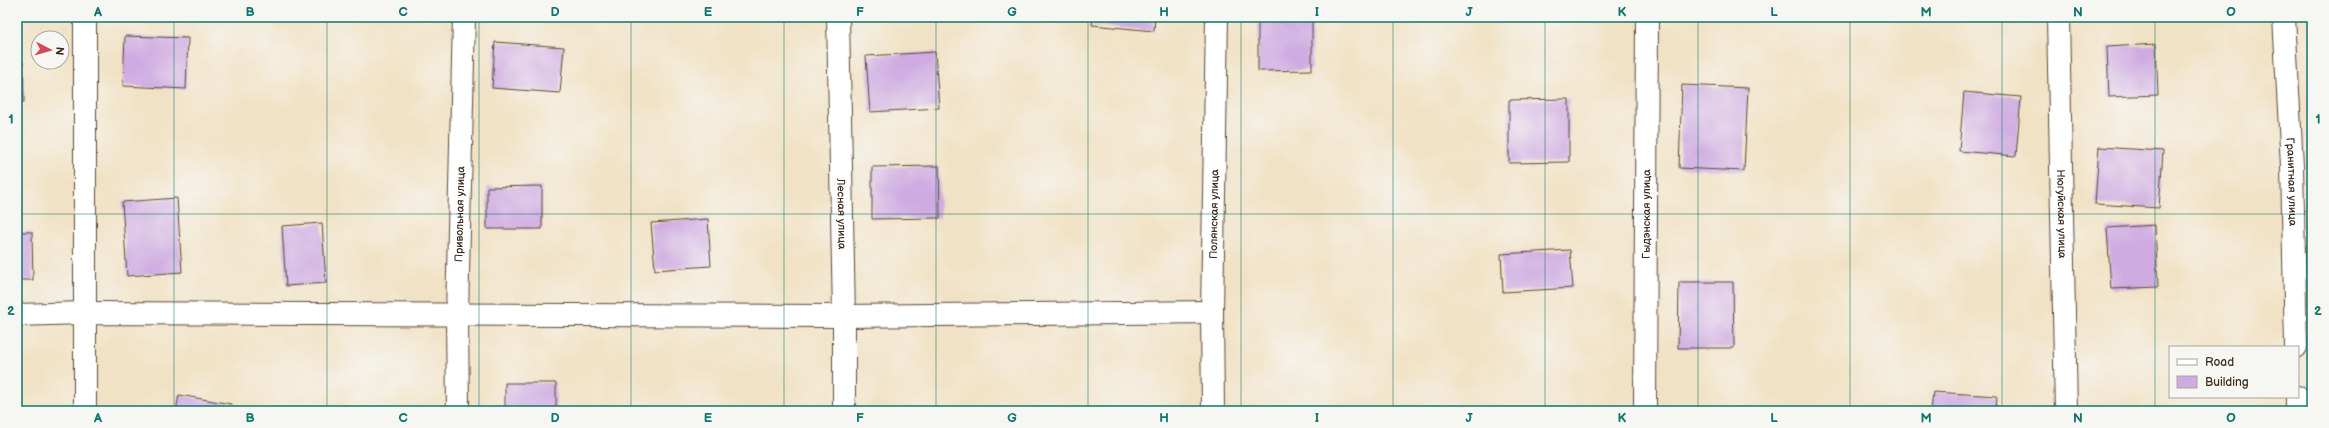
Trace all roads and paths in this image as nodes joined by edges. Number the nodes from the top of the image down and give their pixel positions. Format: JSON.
{"nodes":[{"id":1,"x":85,"y":17,"type":"edge"},
{"id":2,"x":464,"y":17,"type":"edge"},
{"id":3,"x":838,"y":17,"type":"edge"},
{"id":4,"x":1217,"y":17,"type":"edge"},
{"id":5,"x":1647,"y":17,"type":"edge"},
{"id":6,"x":2058,"y":17,"type":"edge"},
{"id":7,"x":2284,"y":17,"type":"edge"},
{"id":8,"x":1212,"y":312,"type":"junction"},
{"id":9,"x":84,"y":313,"type":"junction"},
{"id":10,"x":457,"y":314,"type":"junction"},
{"id":11,"x":17,"y":315,"type":"edge"},
{"id":12,"x":844,"y":316,"type":"junction"},
{"id":13,"x":2296,"y":346,"type":"edge"},
{"id":14,"x":2297,"y":398,"type":"edge"},
{"id":15,"x":85,"y":411,"type":"edge"},
{"id":16,"x":458,"y":411,"type":"edge"},
{"id":17,"x":844,"y":411,"type":"edge"},
{"id":18,"x":1212,"y":411,"type":"edge"},
{"id":19,"x":1645,"y":411,"type":"edge"},
{"id":20,"x":2066,"y":411,"type":"edge"},
{"id":21,"x":2298,"y":411,"type":"edge"}],
"edges":[{"from":1,"to":9,"type":"street"},
{"from":2,"to":10,"type":"street","name":"Привольная улица"},
{"from":3,"to":12,"type":"street","name":"Лесная улица"},
{"from":4,"to":8,"type":"street","name":"Полянская улица"},
{"from":5,"to":19,"type":"street","name":"Гыдэнская улица"},
{"from":6,"to":20,"type":"street","name":"Нюгуйская улица"},
{"from":7,"to":13,"type":"street","name":"Гранитная улица"},
{"from":8,"to":12,"type":"street"},
{"from":8,"to":18,"type":"street","name":"Полянская улица"},
{"from":9,"to":10,"type":"street"},
{"from":9,"to":11,"type":"street"},
{"from":9,"to":15,"type":"street"},
{"from":10,"to":12,"type":"street"},
{"from":10,"to":16,"type":"street","name":"Привольная улица"},
{"from":12,"to":17,"type":"street","name":"Лесная улица"},
{"from":14,"to":21,"type":"street"}]}
